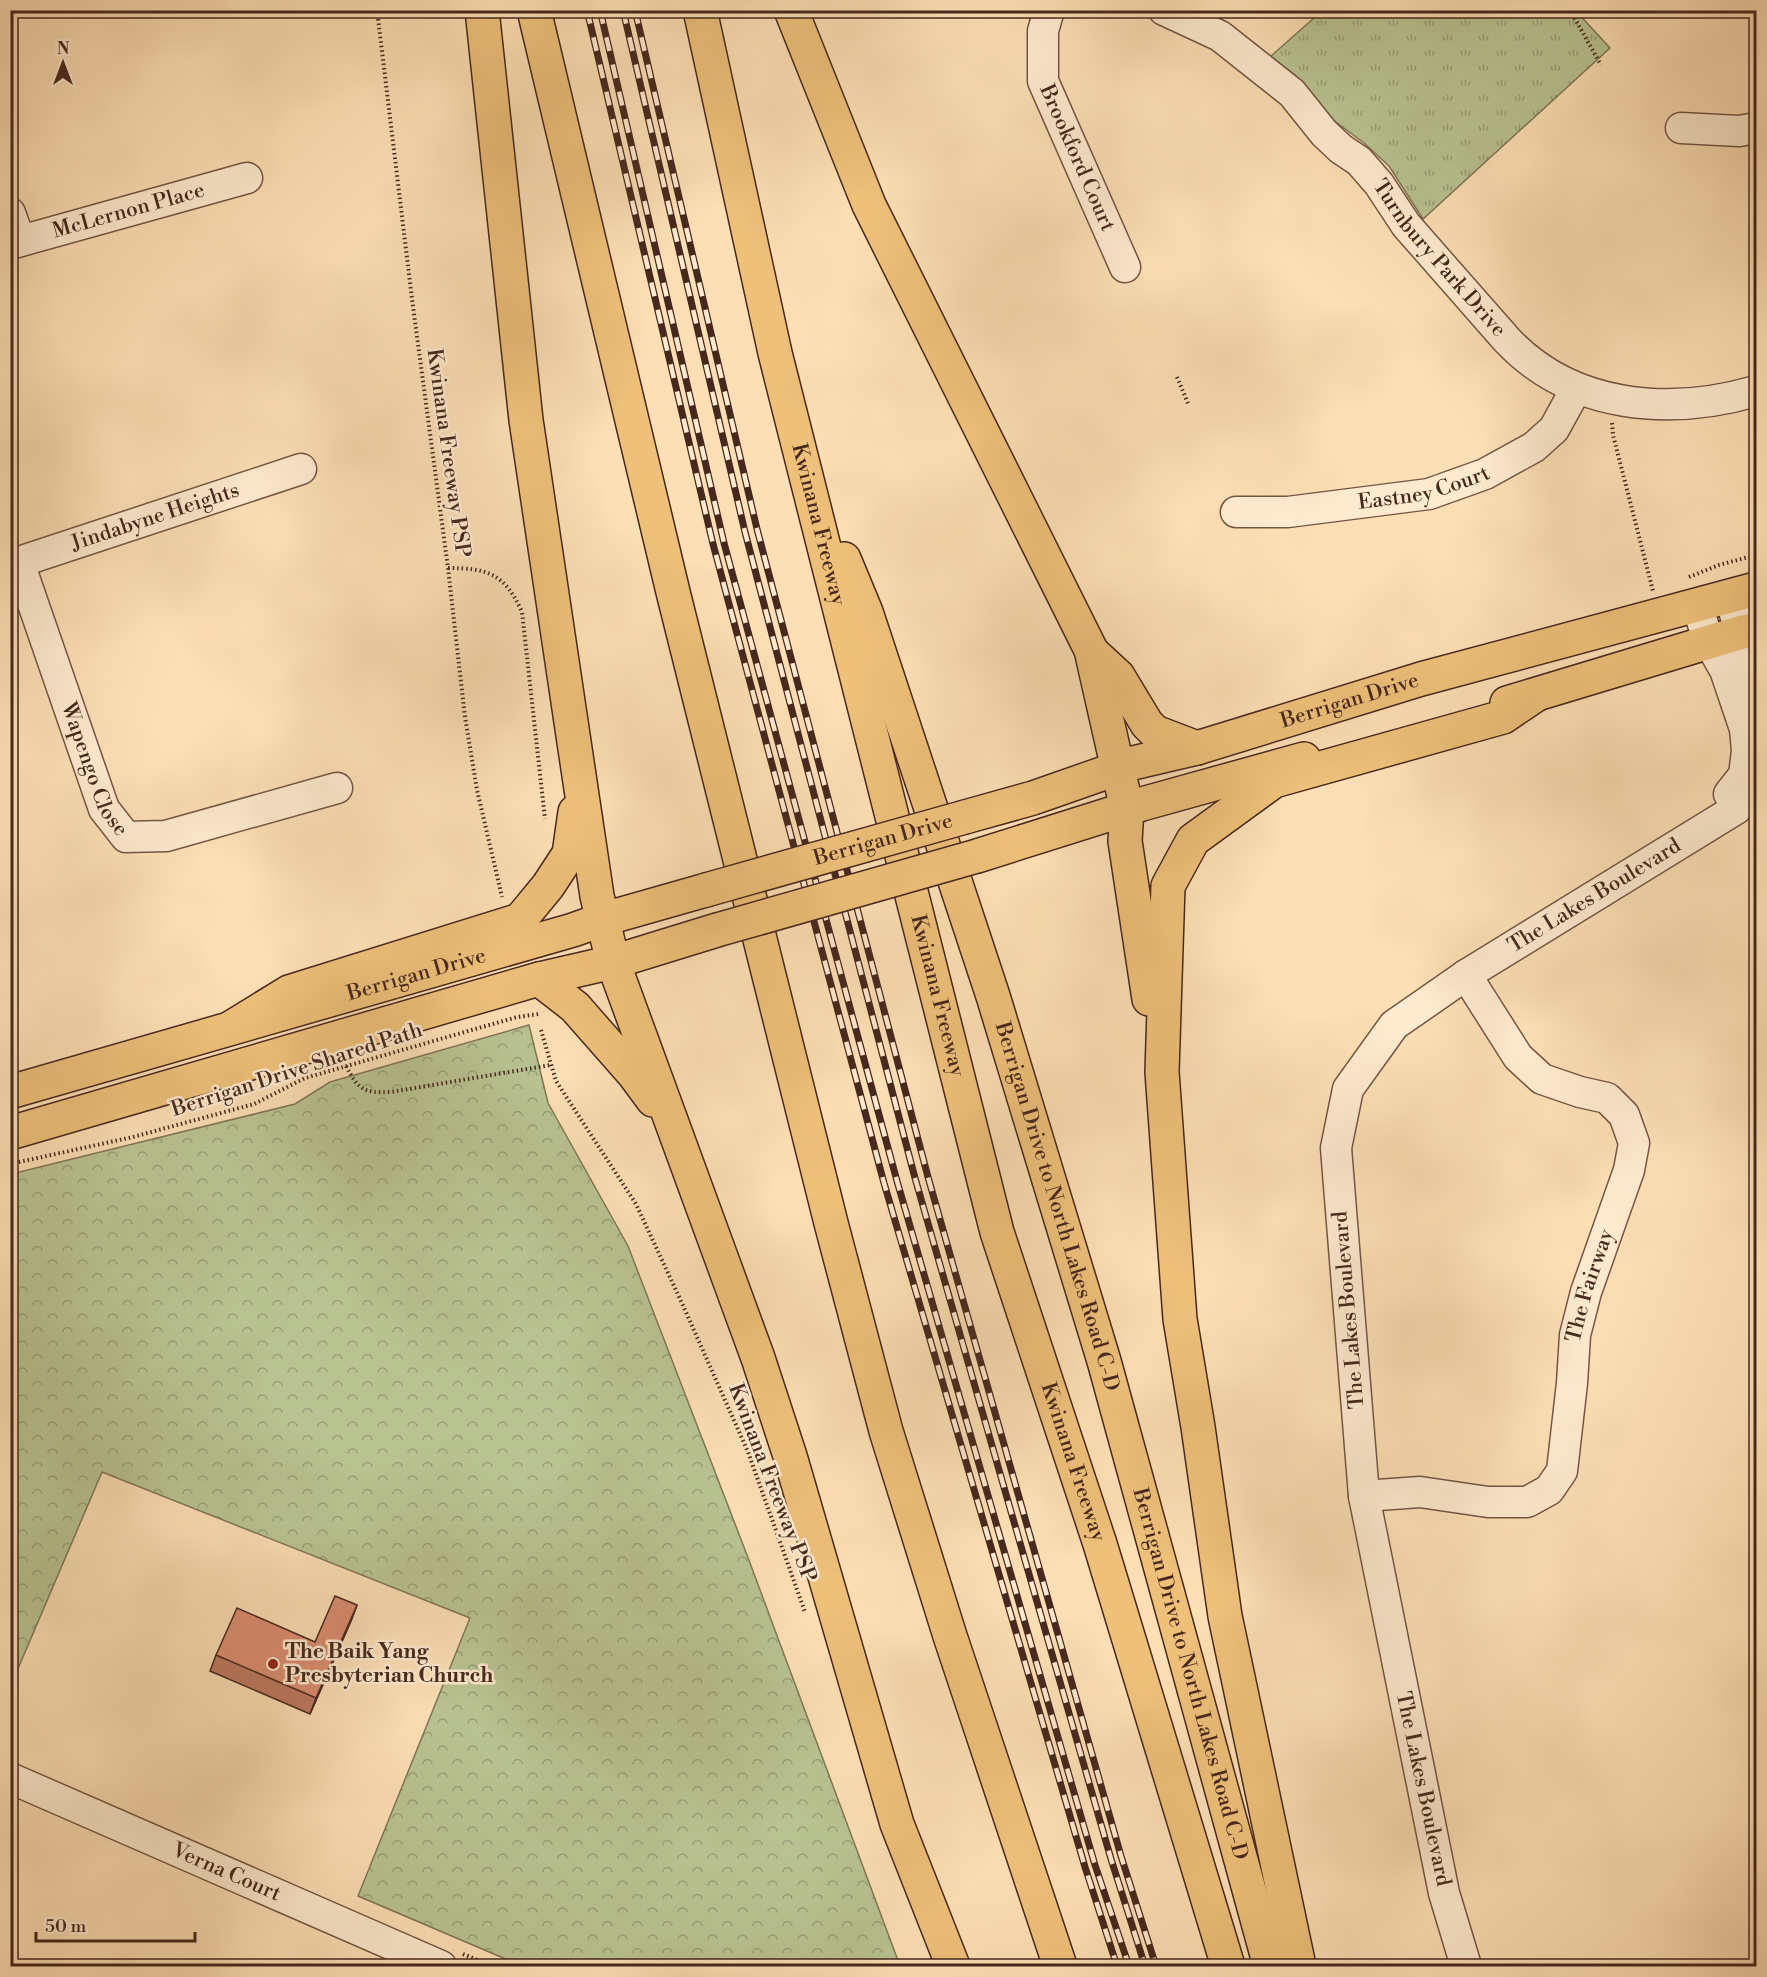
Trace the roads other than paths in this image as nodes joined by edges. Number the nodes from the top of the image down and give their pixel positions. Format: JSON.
{"nodes":[{"id":1,"x":482,"y":10,"type":"edge"},
{"id":2,"x":534,"y":10,"type":"edge"},
{"id":3,"x":700,"y":10,"type":"edge"},
{"id":4,"x":791,"y":10,"type":"edge"},
{"id":5,"x":1050,"y":10,"type":"edge"},
{"id":6,"x":1164,"y":10,"type":"edge"},
{"id":7,"x":1681,"y":128,"type":"dead end"},
{"id":8,"x":1756,"y":128,"type":"edge"},
{"id":9,"x":247,"y":178,"type":"dead end"},
{"id":10,"x":10,"y":213,"type":"edge"},
{"id":11,"x":15,"y":242,"type":"edge"},
{"id":12,"x":1125,"y":267,"type":"dead end"},
{"id":13,"x":1576,"y":389,"type":"junction"},
{"id":14,"x":1756,"y":391,"type":"edge"},
{"id":15,"x":802,"y":460,"type":"junction"},
{"id":16,"x":301,"y":469,"type":"dead end"},
{"id":17,"x":1236,"y":512,"type":"dead end"},
{"id":18,"x":14,"y":564,"type":"edge"},
{"id":19,"x":1743,"y":592,"type":"edge"},
{"id":20,"x":1697,"y":606,"type":"junction"},
{"id":21,"x":1735,"y":635,"type":"edge"},
{"id":22,"x":1091,"y":651,"type":"junction"},
{"id":23,"x":1756,"y":690,"type":"edge"},
{"id":24,"x":1534,"y":696,"type":"junction"},
{"id":25,"x":1197,"y":748,"type":"junction"},
{"id":26,"x":1118,"y":769,"type":"junction"},
{"id":27,"x":1756,"y":777,"type":"edge"},
{"id":28,"x":579,"y":784,"type":"junction"},
{"id":29,"x":337,"y":788,"type":"dead end"},
{"id":30,"x":1126,"y":809,"type":"junction"},
{"id":31,"x":1704,"y":827,"type":"junction"},
{"id":32,"x":604,"y":919,"type":"junction"},
{"id":33,"x":613,"y":962,"type":"junction"},
{"id":34,"x":1466,"y":975,"type":"junction"},
{"id":35,"x":538,"y":979,"type":"junction"},
{"id":36,"x":232,"y":1027,"type":"junction"},
{"id":37,"x":1162,"y":1072,"type":"junction"},
{"id":38,"x":10,"y":1092,"type":"edge"},
{"id":39,"x":672,"y":1125,"type":"junction"},
{"id":40,"x":10,"y":1133,"type":"edge"},
{"id":41,"x":1364,"y":1496,"type":"junction"},
{"id":42,"x":950,"y":1636,"type":"junction"},
{"id":43,"x":10,"y":1778,"type":"edge"},
{"id":44,"x":441,"y":1966,"type":"edge"},
{"id":45,"x":953,"y":1966,"type":"edge"},
{"id":46,"x":1036,"y":1966,"type":"edge"},
{"id":47,"x":1060,"y":1966,"type":"edge"},
{"id":48,"x":1228,"y":1966,"type":"edge"},
{"id":49,"x":1270,"y":1966,"type":"edge"},
{"id":50,"x":1299,"y":1966,"type":"edge"},
{"id":51,"x":1466,"y":1966,"type":"edge"}],
"edges":[{"from":1,"to":28,"type":"main road"},
{"from":2,"to":42,"type":"main road"},
{"from":3,"to":15,"type":"main road","name":"Kwinana Freeway"},
{"from":4,"to":22,"type":"main road"},
{"from":5,"to":12,"type":"street","name":"Brookford Court"},
{"from":6,"to":13,"type":"street","name":"Turnbury Park Drive"},
{"from":7,"to":8,"type":"street"},
{"from":9,"to":11,"type":"street","name":"McLernon Place"},
{"from":10,"to":11,"type":"street"},
{"from":13,"to":14,"type":"street","name":"Turnbury Park Drive"},
{"from":13,"to":17,"type":"street","name":"Eastney Court"},
{"from":15,"to":48,"type":"main road","name":"Kwinana Freeway"},
{"from":15,"to":49,"type":"main road","name":"Berrigan Drive to North Lakes Road C-D"},
{"from":16,"to":18,"type":"street","name":"Jindabyne Heights"},
{"from":18,"to":29,"type":"street","name":"Wapengo Close"},
{"from":19,"to":20,"type":"main road","name":"Berrigan Drive"},
{"from":19,"to":21,"type":"street","name":"The Lakes Boulevard"},
{"from":20,"to":21,"type":"street","name":"The Lakes Boulevard"},
{"from":20,"to":25,"type":"main road","name":"Berrigan Drive"},
{"from":21,"to":23,"type":"street","name":"The Lakes Boulevard"},
{"from":21,"to":24,"type":"main road","name":"Berrigan Drive"},
{"from":21,"to":31,"type":"street","name":"The Lakes Boulevard"},
{"from":22,"to":25,"type":"main road"},
{"from":22,"to":26,"type":"main road"},
{"from":24,"to":30,"type":"main road","name":"Berrigan Drive"},
{"from":24,"to":37,"type":"main road"},
{"from":25,"to":26,"type":"main road","name":"Berrigan Drive"},
{"from":26,"to":30,"type":"main road"},
{"from":26,"to":32,"type":"main road","name":"Berrigan Drive","bridge":true},
{"from":27,"to":31,"type":"street","name":"The Lakes Boulevard"},
{"from":28,"to":32,"type":"main road"},
{"from":28,"to":36,"type":"main road"},
{"from":30,"to":33,"type":"main road","name":"Berrigan Drive","bridge":true},
{"from":30,"to":37,"type":"main road"},
{"from":31,"to":34,"type":"street","name":"The Lakes Boulevard"},
{"from":32,"to":33,"type":"main road"},
{"from":32,"to":36,"type":"main road","name":"Berrigan Drive"},
{"from":33,"to":35,"type":"main road","name":"Berrigan Drive"},
{"from":33,"to":39,"type":"main road"},
{"from":34,"to":41,"type":"street","name":"The Lakes Boulevard"},
{"from":34,"to":41,"type":"street","name":"The Fairway"},
{"from":35,"to":39,"type":"main road"},
{"from":35,"to":40,"type":"main road","name":"Berrigan Drive"},
{"from":36,"to":38,"type":"main road","name":"Berrigan Drive"},
{"from":37,"to":50,"type":"main road"},
{"from":39,"to":45,"type":"main road"},
{"from":41,"to":51,"type":"street","name":"The Lakes Boulevard"},
{"from":42,"to":46,"type":"main road"},
{"from":42,"to":47,"type":"main road"},
{"from":43,"to":44,"type":"street","name":"Verna Court"}]}
